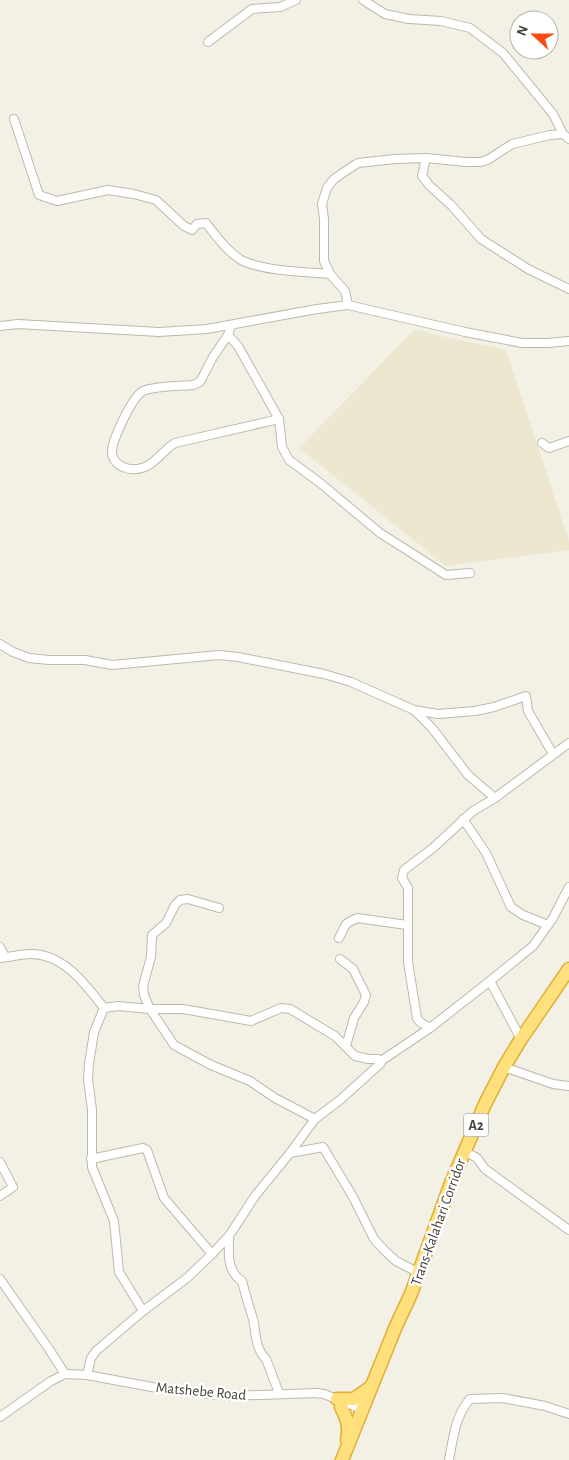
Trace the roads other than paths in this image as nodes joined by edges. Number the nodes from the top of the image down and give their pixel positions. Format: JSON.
{"nodes":[{"id":1,"x":296,"y":0,"type":"edge"},
{"id":2,"x":363,"y":0,"type":"edge"},
{"id":3,"x":208,"y":42,"type":"dead end"},
{"id":4,"x":14,"y":119,"type":"dead end"},
{"id":5,"x":566,"y":136,"type":"edge"},
{"id":6,"x":426,"y":158,"type":"junction"},
{"id":7,"x":330,"y":274,"type":"junction"},
{"id":8,"x":569,"y":289,"type":"edge"},
{"id":9,"x":348,"y":305,"type":"junction"},
{"id":10,"x":0,"y":326,"type":"edge"},
{"id":11,"x":231,"y":326,"type":"junction"},
{"id":12,"x":228,"y":335,"type":"junction"},
{"id":13,"x":569,"y":341,"type":"edge"},
{"id":14,"x":280,"y":419,"type":"junction"},
{"id":15,"x":569,"y":441,"type":"edge"},
{"id":16,"x":542,"y":443,"type":"dead end"},
{"id":17,"x":470,"y":573,"type":"dead end"},
{"id":18,"x":0,"y":644,"type":"edge"},
{"id":19,"x":414,"y":710,"type":"junction"},
{"id":20,"x":569,"y":743,"type":"edge"},
{"id":21,"x":553,"y":754,"type":"junction"},
{"id":22,"x":495,"y":798,"type":"junction"},
{"id":23,"x":463,"y":819,"type":"junction"},
{"id":24,"x":569,"y":887,"type":"edge"},
{"id":25,"x":218,"y":908,"type":"dead end"},
{"id":26,"x":407,"y":925,"type":"junction"},
{"id":27,"x":548,"y":925,"type":"junction"},
{"id":28,"x":339,"y":938,"type":"dead end"},
{"id":29,"x":0,"y":947,"type":"edge"},
{"id":30,"x":2,"y":958,"type":"edge"},
{"id":31,"x":340,"y":958,"type":"dead end"},
{"id":32,"x":569,"y":969,"type":"edge"},
{"id":33,"x":490,"y":981,"type":"junction"},
{"id":34,"x":104,"y":1008,"type":"junction"},
{"id":35,"x":150,"y":1009,"type":"junction"},
{"id":36,"x":430,"y":1028,"type":"junction"},
{"id":37,"x":521,"y":1039,"type":"junction"},
{"id":38,"x":346,"y":1046,"type":"junction"},
{"id":39,"x":381,"y":1061,"type":"junction"},
{"id":40,"x":504,"y":1067,"type":"junction"},
{"id":41,"x":569,"y":1086,"type":"edge"},
{"id":42,"x":315,"y":1119,"type":"junction"},
{"id":43,"x":464,"y":1151,"type":"junction"},
{"id":44,"x":290,"y":1153,"type":"junction"},
{"id":45,"x":91,"y":1159,"type":"junction"},
{"id":46,"x":0,"y":1162,"type":"edge"},
{"id":47,"x":0,"y":1196,"type":"edge"},
{"id":48,"x":569,"y":1230,"type":"edge"},
{"id":49,"x":229,"y":1236,"type":"junction"},
{"id":50,"x":212,"y":1254,"type":"junction"},
{"id":51,"x":419,"y":1273,"type":"junction"},
{"id":52,"x":0,"y":1279,"type":"edge"},
{"id":53,"x":411,"y":1294,"type":"junction"},
{"id":54,"x":143,"y":1311,"type":"junction"},
{"id":55,"x":65,"y":1374,"type":"junction"},
{"id":56,"x":87,"y":1375,"type":"junction"},
{"id":57,"x":372,"y":1386,"type":"junction"},
{"id":58,"x":279,"y":1393,"type":"junction"},
{"id":59,"x":317,"y":1393,"type":"junction"},
{"id":60,"x":230,"y":1396,"type":"junction"},
{"id":61,"x":339,"y":1403,"type":"junction"},
{"id":62,"x":364,"y":1413,"type":"junction"},
{"id":63,"x":569,"y":1414,"type":"edge"},
{"id":64,"x":0,"y":1418,"type":"edge"},
{"id":65,"x":344,"y":1460,"type":"edge"},
{"id":66,"x":449,"y":1460,"type":"edge"}],
"edges":[{"from":1,"to":3,"type":"street"},
{"from":2,"to":5,"type":"street"},
{"from":4,"to":7,"type":"street"},
{"from":5,"to":6,"type":"street"},
{"from":6,"to":7,"type":"street"},
{"from":6,"to":8,"type":"street"},
{"from":7,"to":9,"type":"street"},
{"from":9,"to":11,"type":"street"},
{"from":9,"to":13,"type":"street"},
{"from":10,"to":11,"type":"street"},
{"from":11,"to":12,"type":"street"},
{"from":12,"to":14,"type":"street"},
{"from":12,"to":14,"type":"street"},
{"from":14,"to":17,"type":"street"},
{"from":15,"to":16,"type":"street"},
{"from":18,"to":19,"type":"street"},
{"from":19,"to":21,"type":"street"},
{"from":19,"to":22,"type":"street"},
{"from":20,"to":21,"type":"street"},
{"from":21,"to":22,"type":"street"},
{"from":22,"to":23,"type":"street"},
{"from":23,"to":26,"type":"street"},
{"from":23,"to":27,"type":"street"},
{"from":24,"to":27,"type":"street"},
{"from":25,"to":35,"type":"street"},
{"from":26,"to":28,"type":"street"},
{"from":26,"to":36,"type":"street"},
{"from":27,"to":33,"type":"street"},
{"from":29,"to":30,"type":"street"},
{"from":30,"to":34,"type":"street"},
{"from":31,"to":38,"type":"street"},
{"from":32,"to":37,"type":"highway","name":"Trans-Kalahari Corridor","number":"A2"},
{"from":33,"to":36,"type":"street"},
{"from":33,"to":37,"type":"street"},
{"from":34,"to":35,"type":"street"},
{"from":34,"to":45,"type":"street"},
{"from":35,"to":38,"type":"street"},
{"from":35,"to":42,"type":"street"},
{"from":36,"to":39,"type":"street"},
{"from":37,"to":40,"type":"highway","name":"Trans-Kalahari Corridor","number":"A2"},
{"from":38,"to":39,"type":"street"},
{"from":39,"to":42,"type":"street"},
{"from":40,"to":41,"type":"street"},
{"from":40,"to":43,"type":"highway","name":"Trans-Kalahari Corridor","number":"A2"},
{"from":42,"to":44,"type":"street"},
{"from":43,"to":48,"type":"street"},
{"from":43,"to":51,"type":"highway","name":"Trans-Kalahari Corridor","number":"A2"},
{"from":44,"to":49,"type":"street"},
{"from":44,"to":51,"type":"street"},
{"from":45,"to":50,"type":"street"},
{"from":45,"to":54,"type":"street"},
{"from":46,"to":47,"type":"street"},
{"from":49,"to":50,"type":"street"},
{"from":49,"to":58,"type":"street"},
{"from":50,"to":54,"type":"street"},
{"from":51,"to":53,"type":"highway","name":"Trans-Kalahari Corridor","number":"A2"},
{"from":52,"to":55,"type":"street"},
{"from":53,"to":57,"type":"highway","name":"Trans-Kalahari Corridor","number":"A2"},
{"from":53,"to":62,"type":"highway","name":"Trans-Kalahari Corridor","number":"A2"},
{"from":54,"to":56,"type":"street"},
{"from":55,"to":56,"type":"street"},
{"from":55,"to":64,"type":"street"},
{"from":56,"to":60,"type":"street"},
{"from":57,"to":61,"type":"highway"},
{"from":57,"to":62,"type":"highway","name":"Trans-Kalahari Corridor","number":"A2"},
{"from":58,"to":59,"type":"street"},
{"from":58,"to":60,"type":"street"},
{"from":59,"to":60,"type":"street","name":"Matshebe Road"},
{"from":59,"to":61,"type":"street"},
{"from":61,"to":62,"type":"street"},
{"from":61,"to":65,"type":"highway"},
{"from":62,"to":65,"type":"highway","name":"Trans-Kalahari Corridor","number":"A2"},
{"from":63,"to":66,"type":"street"}]}
